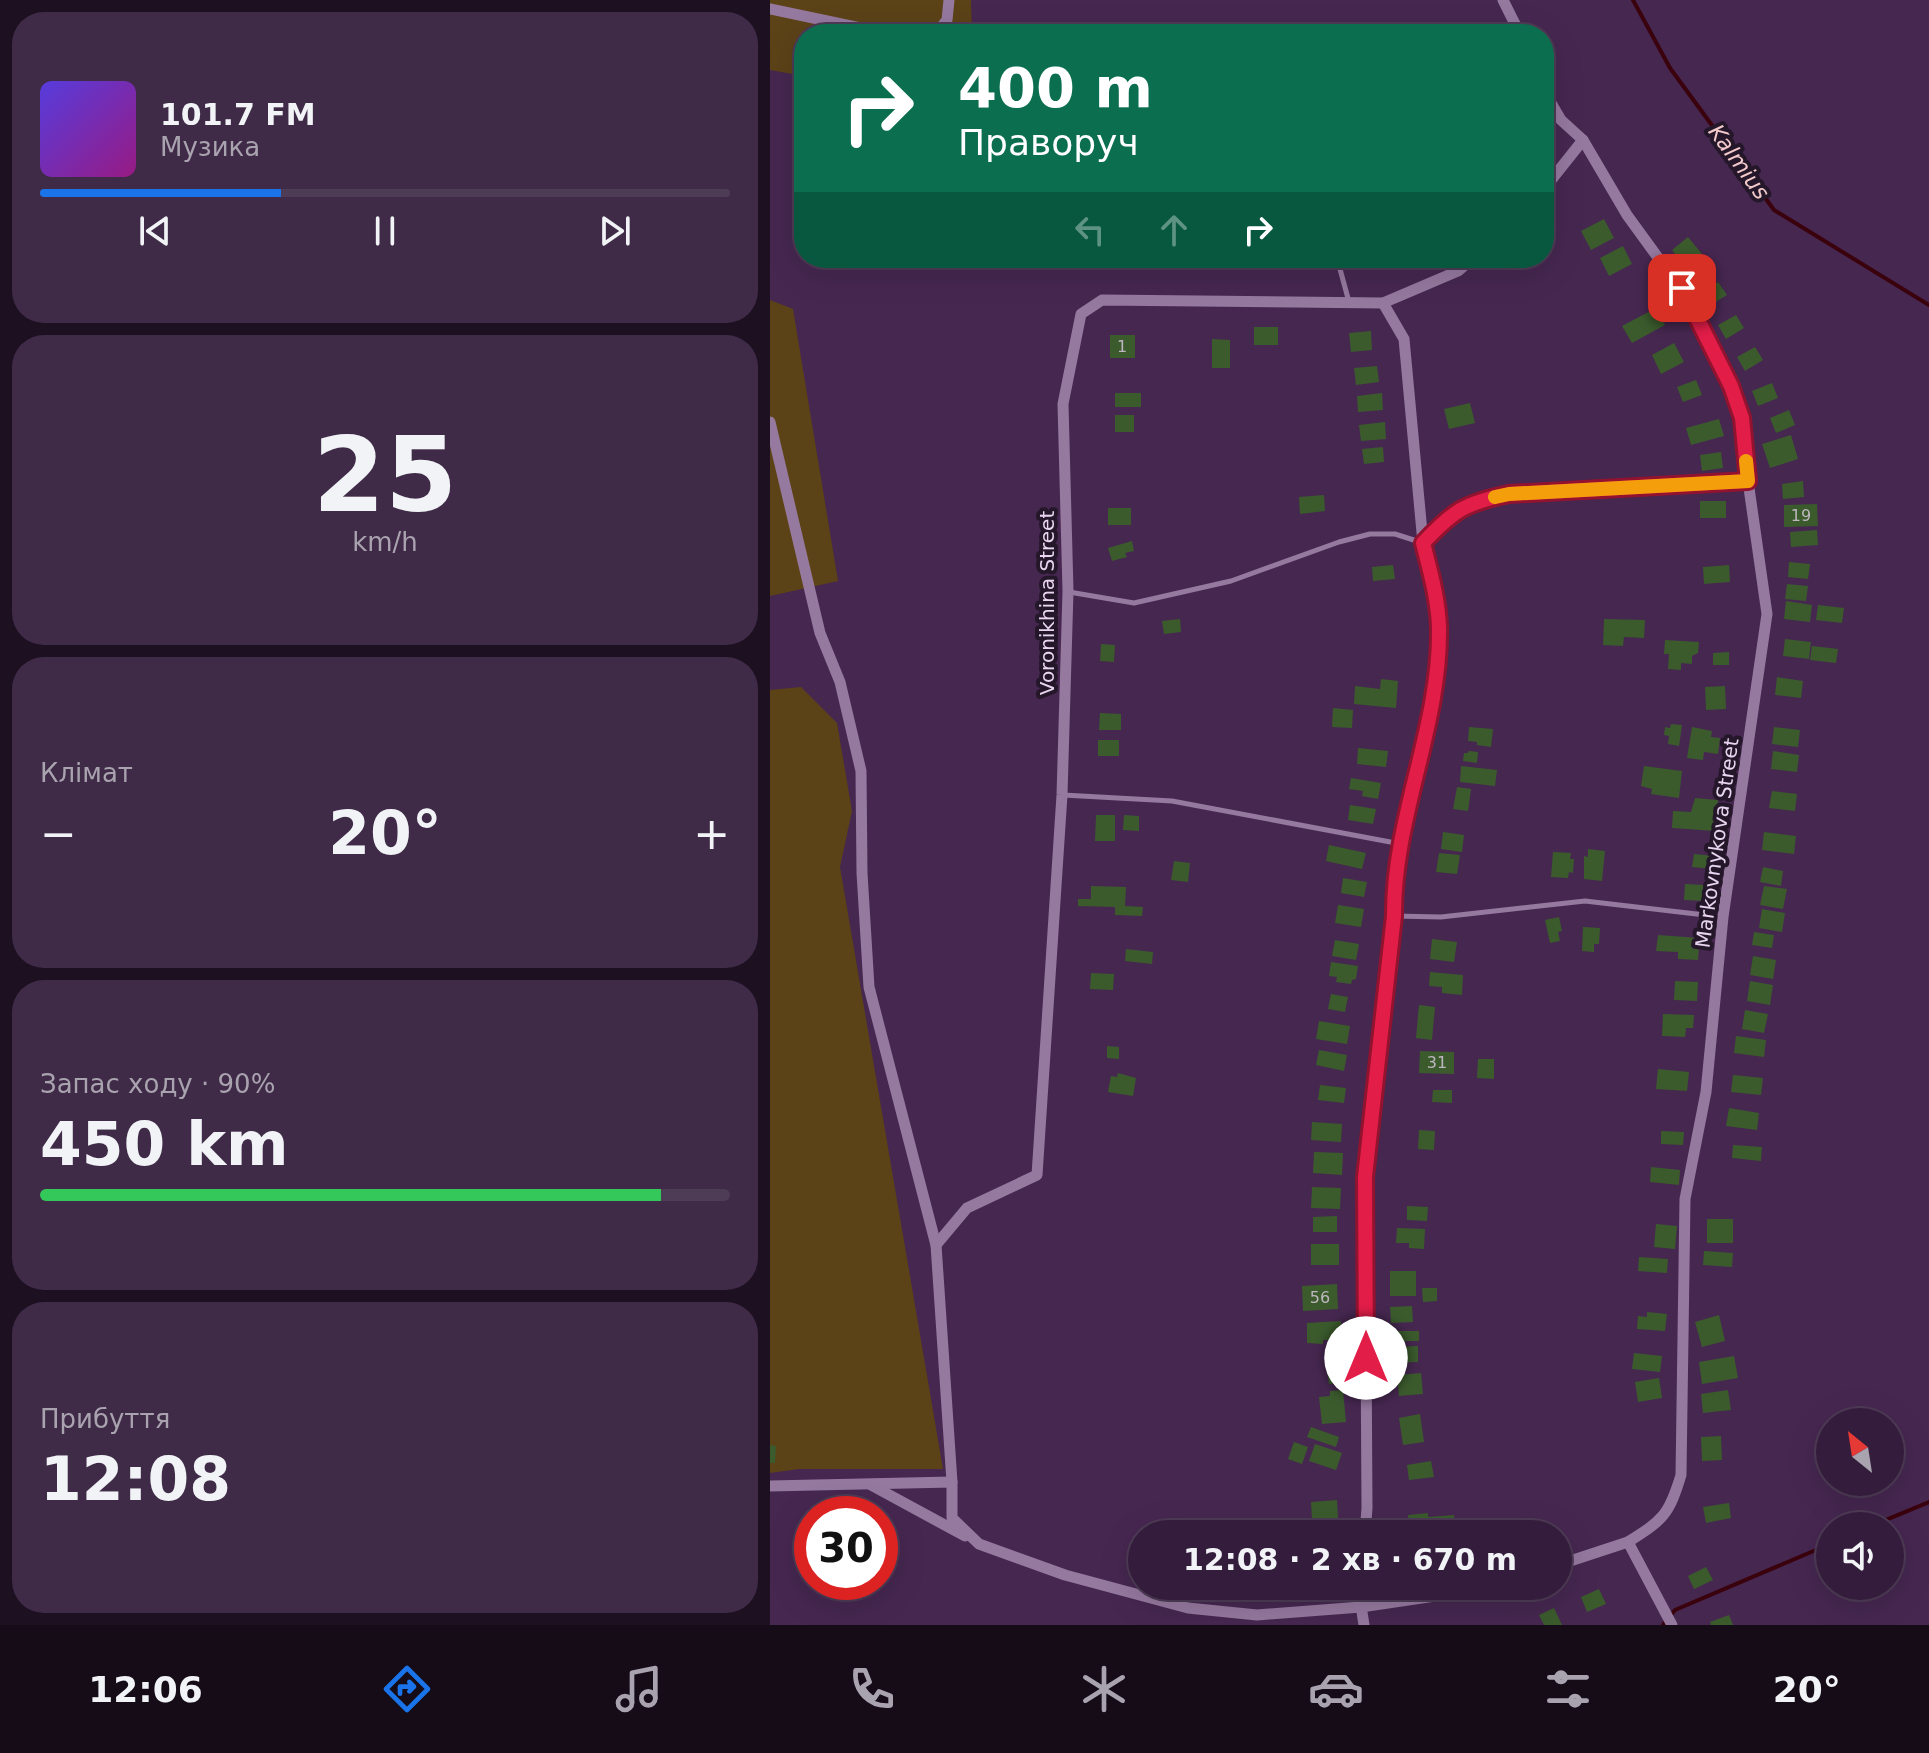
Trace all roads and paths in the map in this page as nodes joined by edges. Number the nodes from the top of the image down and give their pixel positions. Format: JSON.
{"nodes":[{"id":1,"x":949,"y":0,"type":"edge"},
{"id":2,"x":1503,"y":0,"type":"edge"},
{"id":3,"x":770,"y":9,"type":"edge"},
{"id":4,"x":841,"y":24,"type":"edge"},
{"id":5,"x":944,"y":24,"type":"edge"},
{"id":6,"x":1515,"y":24,"type":"edge"},
{"id":7,"x":1554,"y":108,"type":"edge"},
{"id":8,"x":1583,"y":140,"type":"junction"},
{"id":9,"x":1554,"y":176,"type":"edge"},
{"id":10,"x":1340,"y":268,"type":"edge"},
{"id":11,"x":1461,"y":268,"type":"edge"},
{"id":12,"x":1349,"y":303,"type":"junction"},
{"id":13,"x":1383,"y":303,"type":"junction"},
{"id":14,"x":770,"y":422,"type":"edge"},
{"id":15,"x":1748,"y":481,"type":"junction"},
{"id":16,"x":1423,"y":543,"type":"junction"},
{"id":17,"x":1068,"y":591,"type":"junction"},
{"id":18,"x":1062,"y":795,"type":"junction"},
{"id":19,"x":1401,"y":844,"type":"junction"},
{"id":20,"x":1394,"y":916,"type":"junction"},
{"id":21,"x":1723,"y":917,"type":"junction"},
{"id":22,"x":936,"y":1245,"type":"junction"},
{"id":23,"x":952,"y":1482,"type":"junction"},
{"id":24,"x":867,"y":1483,"type":"junction"},
{"id":25,"x":770,"y":1486,"type":"edge"},
{"id":26,"x":1366,"y":1520,"type":"edge"},
{"id":27,"x":1628,"y":1542,"type":"junction"},
{"id":28,"x":979,"y":1544,"type":"junction"},
{"id":29,"x":1572,"y":1560,"type":"edge"},
{"id":30,"x":1360,"y":1600,"type":"edge"},
{"id":31,"x":1408,"y":1600,"type":"edge"},
{"id":32,"x":1361,"y":1607,"type":"junction"},
{"id":33,"x":1256,"y":1620,"type":"edge"},
{"id":34,"x":1364,"y":1625,"type":"edge"},
{"id":35,"x":1672,"y":1625,"type":"edge"}],
"edges":[{"from":1,"to":5,"type":"street"},
{"from":2,"to":6,"type":"street"},
{"from":3,"to":4,"type":"street"},
{"from":7,"to":8,"type":"street","name":"Markovnykova Street"},
{"from":8,"to":9,"type":"street"},
{"from":8,"to":15,"type":"street","name":"Markovnykova Street"},
{"from":10,"to":12,"type":"lane"},
{"from":11,"to":13,"type":"street","name":"Voronikhina Street"},
{"from":12,"to":13,"type":"street","name":"Voronikhina Street"},
{"from":12,"to":17,"type":"street","name":"Voronikhina Street"},
{"from":13,"to":16,"type":"street"},
{"from":14,"to":22,"type":"street"},
{"from":15,"to":16,"type":"lane"},
{"from":15,"to":21,"type":"street","name":"Markovnykova Street"},
{"from":16,"to":17,"type":"lane"},
{"from":16,"to":19,"type":"street"},
{"from":17,"to":18,"type":"street","name":"Voronikhina Street"},
{"from":18,"to":19,"type":"lane"},
{"from":18,"to":22,"type":"street","name":"Voronikhina Street"},
{"from":19,"to":20,"type":"street"},
{"from":20,"to":21,"type":"lane"},
{"from":20,"to":26,"type":"street"},
{"from":21,"to":27,"type":"street","name":"Markovnykova Street"},
{"from":22,"to":23,"type":"street"},
{"from":23,"to":24,"type":"street"},
{"from":23,"to":28,"type":"street"},
{"from":24,"to":25,"type":"street"},
{"from":24,"to":28,"type":"street"},
{"from":27,"to":29,"type":"street","name":"Markovnykova Street"},
{"from":27,"to":35,"type":"street"},
{"from":28,"to":33,"type":"street"},
{"from":30,"to":32,"type":"street"},
{"from":31,"to":32,"type":"street"},
{"from":32,"to":33,"type":"street"},
{"from":32,"to":34,"type":"street"}]}
